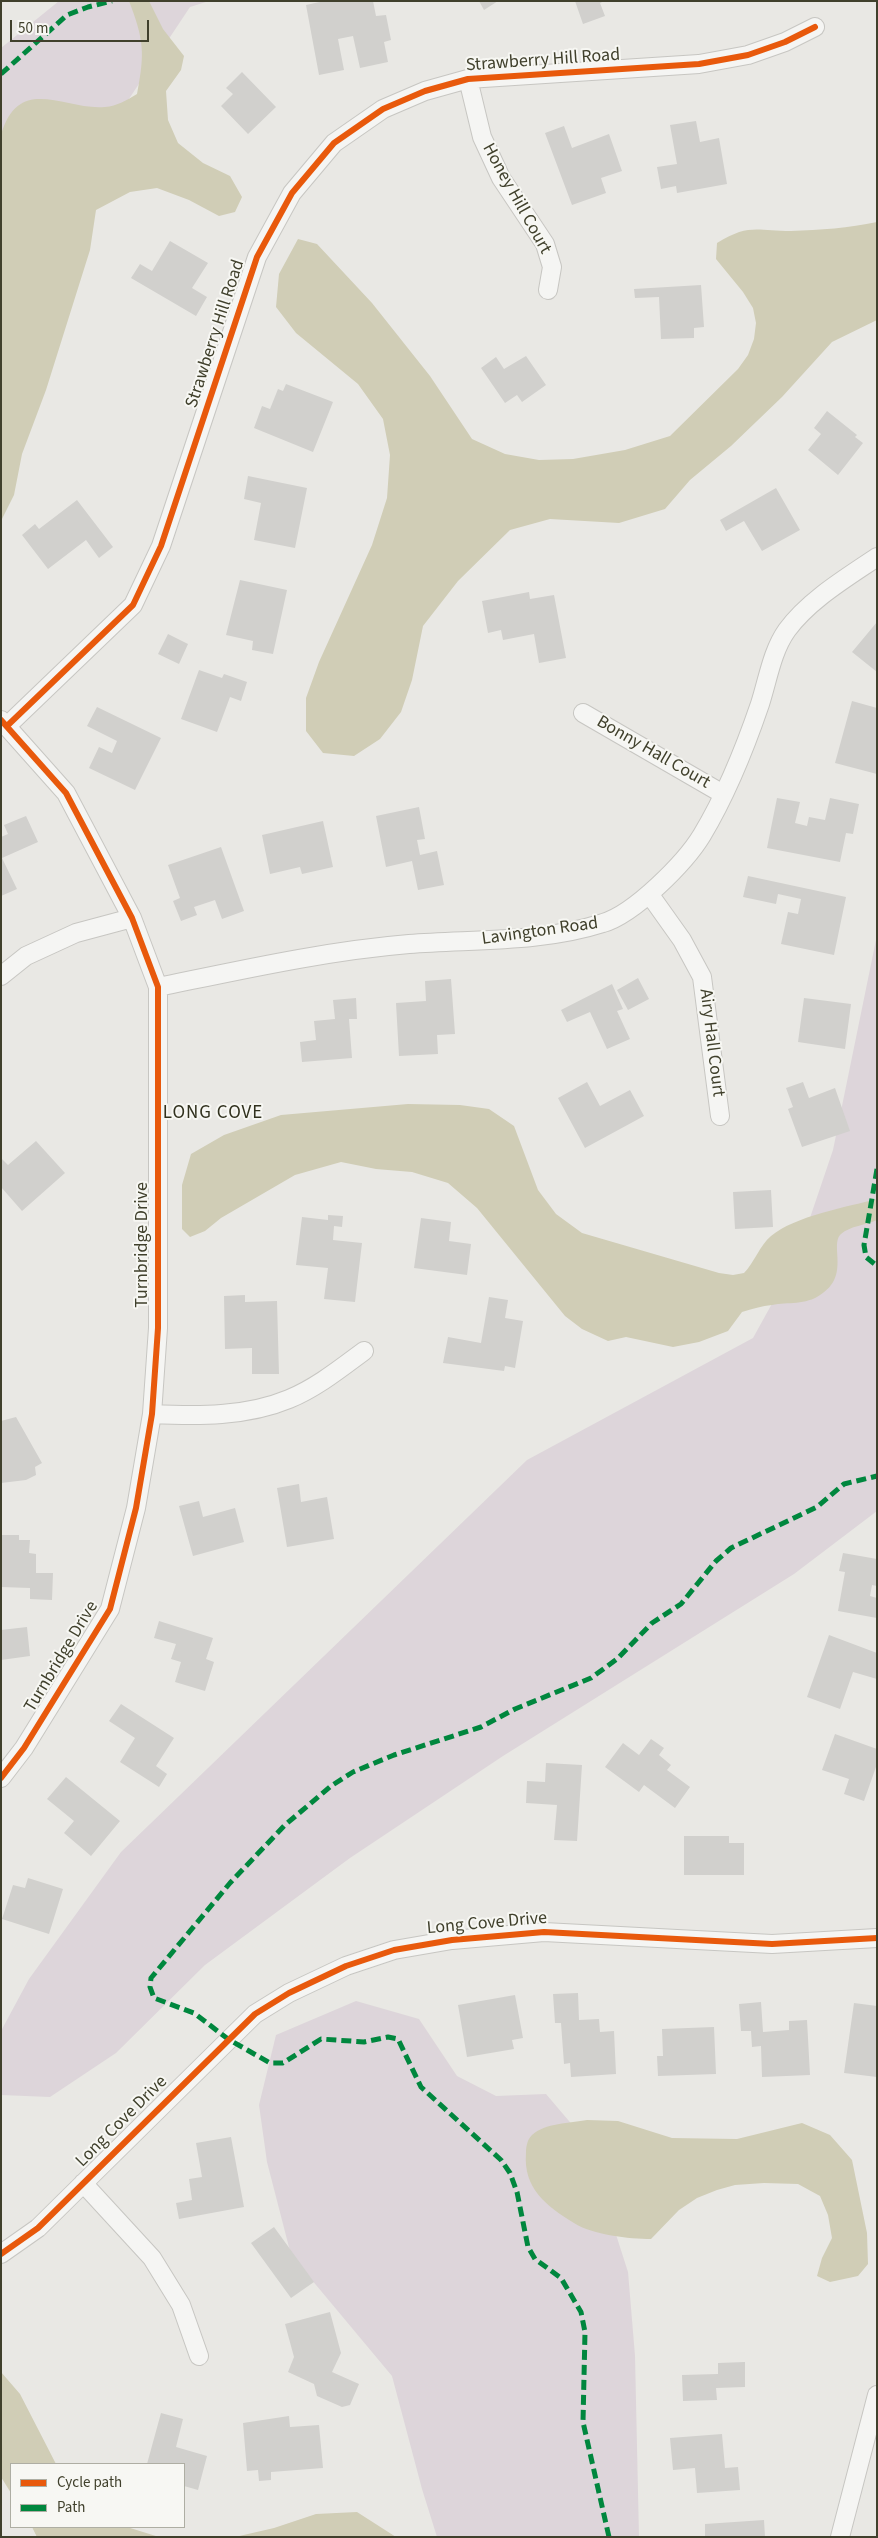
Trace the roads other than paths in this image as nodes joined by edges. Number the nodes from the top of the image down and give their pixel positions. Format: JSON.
{"nodes":[{"id":1,"x":815,"y":27,"type":"dead end"},
{"id":2,"x":468,"y":79,"type":"junction"},
{"id":3,"x":548,"y":290,"type":"dead end"},
{"id":4,"x":877,"y":557,"type":"edge"},
{"id":5,"x":583,"y":713,"type":"dead end"},
{"id":6,"x":4,"y":723,"type":"edge"},
{"id":7,"x":723,"y":794,"type":"junction"},
{"id":8,"x":650,"y":896,"type":"junction"},
{"id":9,"x":132,"y":918,"type":"junction"},
{"id":10,"x":1,"y":976,"type":"edge"},
{"id":11,"x":158,"y":987,"type":"junction"},
{"id":12,"x":720,"y":1116,"type":"dead end"},
{"id":13,"x":364,"y":1351,"type":"dead end"},
{"id":14,"x":152,"y":1414,"type":"junction"},
{"id":15,"x":1,"y":1778,"type":"edge"},
{"id":16,"x":877,"y":1938,"type":"edge"},
{"id":17,"x":83,"y":2183,"type":"junction"},
{"id":18,"x":1,"y":2254,"type":"edge"},
{"id":19,"x":199,"y":2356,"type":"dead end"},
{"id":20,"x":877,"y":2395,"type":"edge"},
{"id":21,"x":840,"y":2537,"type":"edge"}],
"edges":[{"from":1,"to":2,"type":"street","name":"Strawberry Hill Road"},
{"from":2,"to":3,"type":"street","name":"Honey Hill Court"},
{"from":2,"to":6,"type":"street","name":"Strawberry Hill Road"},
{"from":4,"to":7,"type":"street","name":"Lavington Road"},
{"from":5,"to":7,"type":"street","name":"Bonny Hall Court"},
{"from":6,"to":9,"type":"street","name":"Turnbridge Drive"},
{"from":7,"to":8,"type":"street","name":"Lavington Road"},
{"from":8,"to":11,"type":"street","name":"Lavington Road"},
{"from":8,"to":12,"type":"street","name":"Airy Hall Court"},
{"from":9,"to":10,"type":"street"},
{"from":9,"to":11,"type":"street","name":"Turnbridge Drive"},
{"from":11,"to":14,"type":"street","name":"Turnbridge Drive"},
{"from":13,"to":14,"type":"street"},
{"from":14,"to":15,"type":"street","name":"Turnbridge Drive"},
{"from":16,"to":17,"type":"street","name":"Long Cove Drive"},
{"from":17,"to":18,"type":"street","name":"Long Cove Drive"},
{"from":17,"to":19,"type":"street"},
{"from":20,"to":21,"type":"street"}]}
